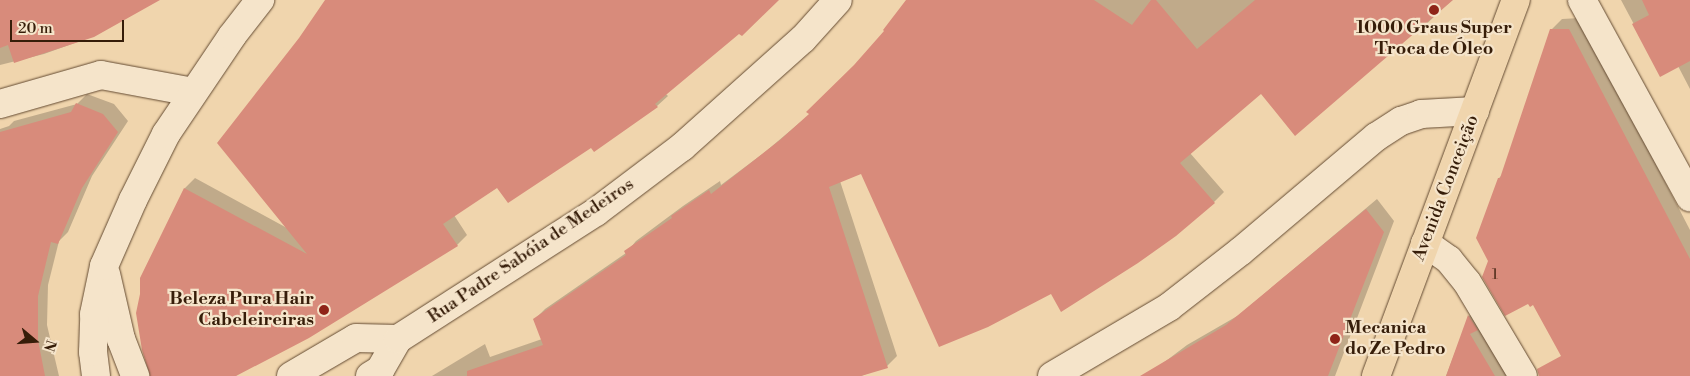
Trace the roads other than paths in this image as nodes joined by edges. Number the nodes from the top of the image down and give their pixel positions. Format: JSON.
{"nodes":[{"id":1,"x":260,"y":0,"type":"edge"},
{"id":2,"x":838,"y":0,"type":"edge"},
{"id":3,"x":1516,"y":0,"type":"edge"},
{"id":4,"x":1582,"y":0,"type":"edge"},
{"id":5,"x":193,"y":92,"type":"junction"},
{"id":6,"x":0,"y":104,"type":"edge"},
{"id":7,"x":1475,"y":111,"type":"junction"},
{"id":8,"x":1690,"y":197,"type":"edge"},
{"id":9,"x":1425,"y":243,"type":"junction"},
{"id":10,"x":104,"y":266,"type":"junction"},
{"id":11,"x":398,"y":339,"type":"junction"},
{"id":12,"x":96,"y":376,"type":"edge"},
{"id":13,"x":135,"y":376,"type":"edge"},
{"id":14,"x":291,"y":376,"type":"edge"},
{"id":15,"x":370,"y":376,"type":"edge"},
{"id":16,"x":1052,"y":376,"type":"edge"},
{"id":17,"x":1376,"y":376,"type":"edge"},
{"id":18,"x":1523,"y":376,"type":"edge"}],
"edges":[{"from":1,"to":5,"type":"street"},
{"from":2,"to":11,"type":"street","name":"Rua Padre Sabóia de Medeiros"},
{"from":3,"to":7,"type":"main road","name":"Avenida Conceição"},
{"from":4,"to":8,"type":"street"},
{"from":5,"to":6,"type":"street"},
{"from":5,"to":10,"type":"street"},
{"from":7,"to":9,"type":"main road","name":"Avenida Conceição"},
{"from":7,"to":16,"type":"street"},
{"from":9,"to":17,"type":"main road","name":"Avenida Conceição"},
{"from":9,"to":18,"type":"street"},
{"from":10,"to":12,"type":"street"},
{"from":10,"to":13,"type":"street"},
{"from":11,"to":14,"type":"street"},
{"from":11,"to":15,"type":"street","name":"Rua Padre Sabóia de Medeiros"}]}
